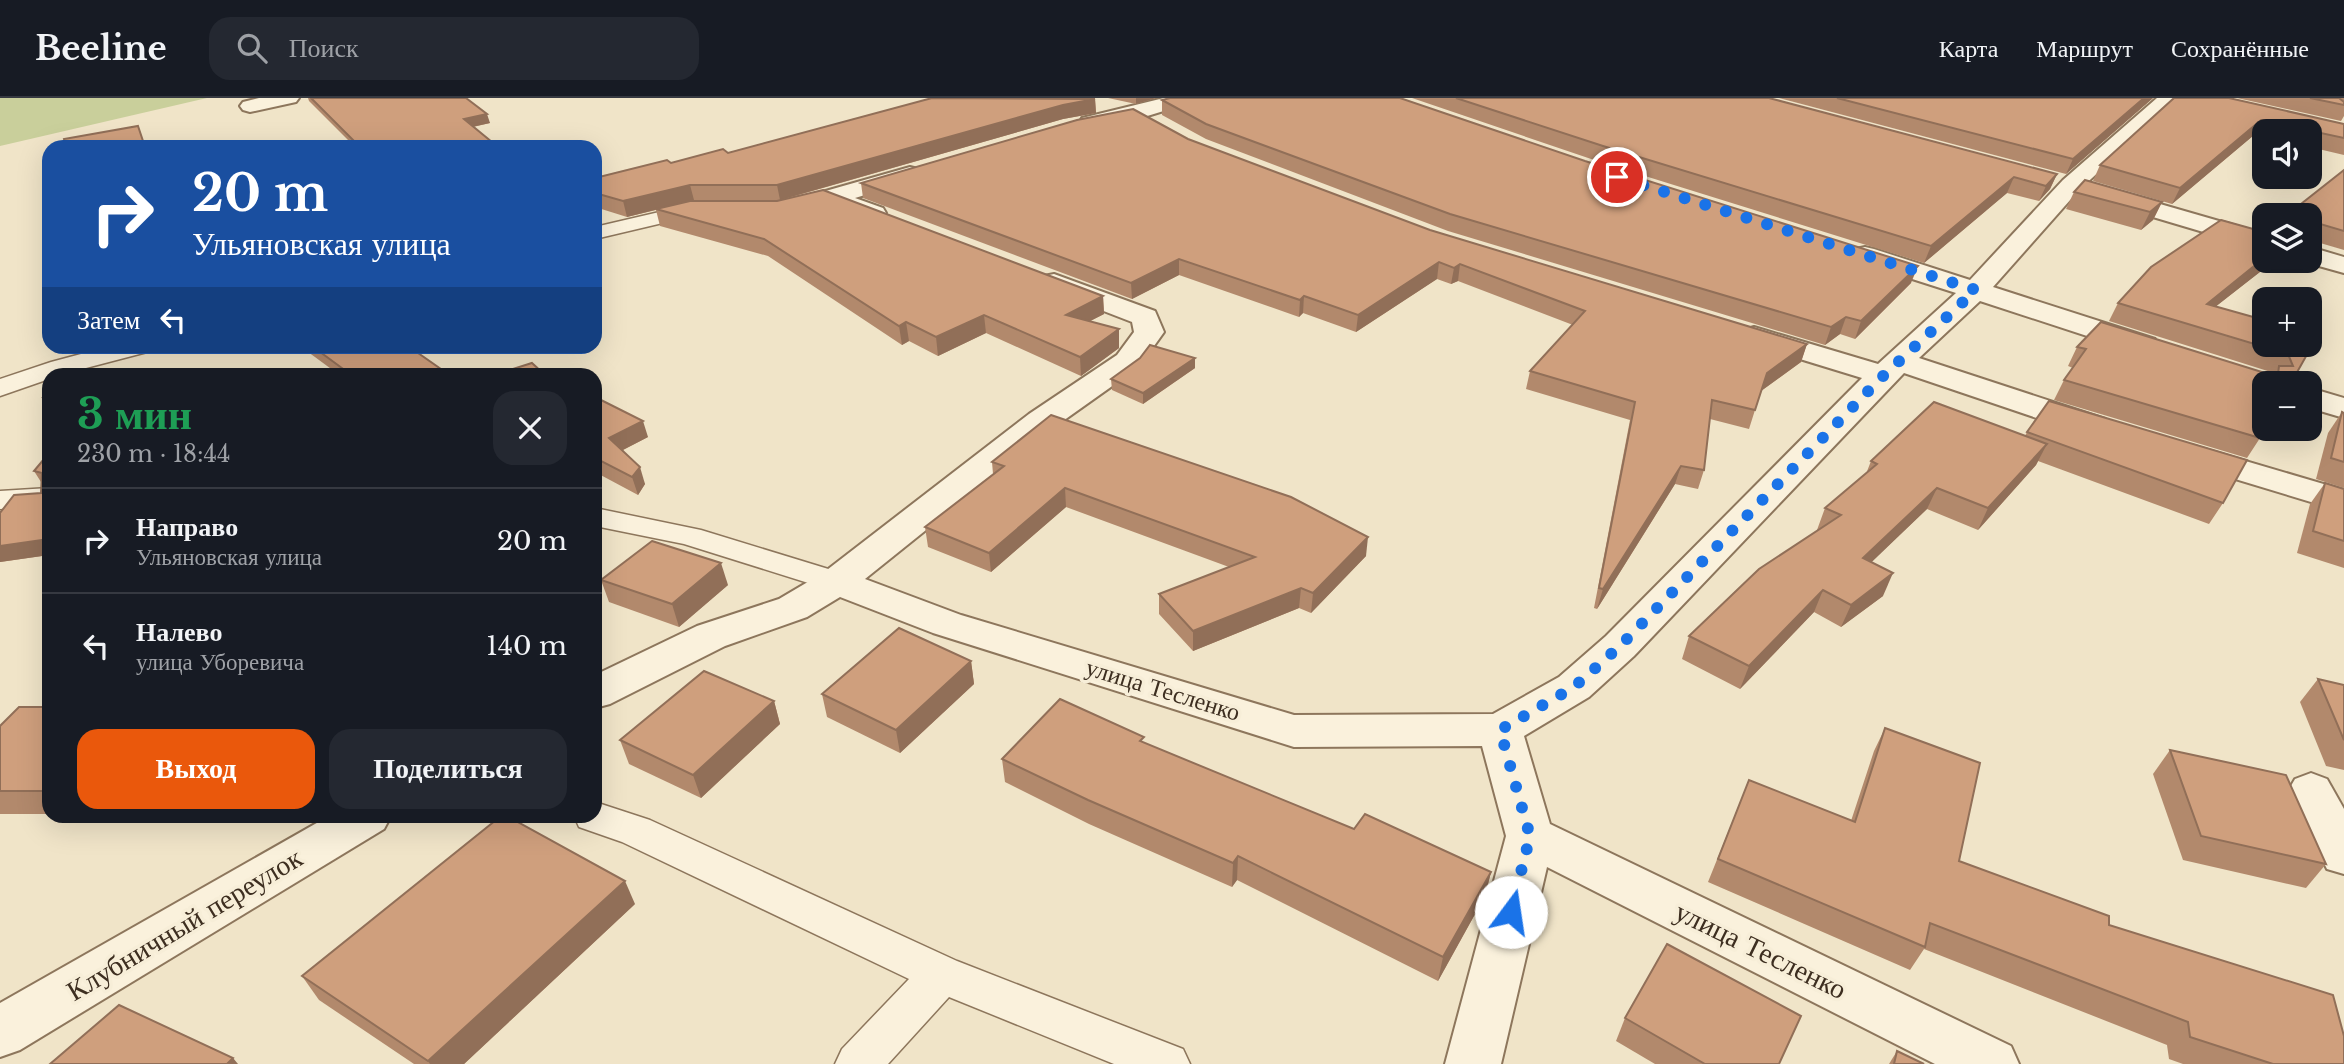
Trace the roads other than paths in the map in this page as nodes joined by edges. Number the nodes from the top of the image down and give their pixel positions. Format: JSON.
{"nodes":[{"id":1,"x":289,"y":98,"type":"edge"},
{"id":2,"x":1186,"y":98,"type":"edge"},
{"id":3,"x":2169,"y":98,"type":"edge"},
{"id":4,"x":1091,"y":103,"type":"edge"},
{"id":5,"x":250,"y":106,"type":"dead end"},
{"id":6,"x":1137,"y":113,"type":"junction"},
{"id":7,"x":1072,"y":127,"type":"edge"},
{"id":8,"x":1173,"y":133,"type":"edge"},
{"id":9,"x":938,"y":166,"type":"edge"},
{"id":10,"x":2058,"y":182,"type":"junction"},
{"id":11,"x":831,"y":197,"type":"junction"},
{"id":12,"x":805,"y":203,"type":"edge"},
{"id":13,"x":718,"y":209,"type":"edge"},
{"id":14,"x":894,"y":221,"type":"edge"},
{"id":15,"x":602,"y":231,"type":"edge"},
{"id":16,"x":2252,"y":239,"type":"edge"},
{"id":17,"x":1844,"y":248,"type":"edge"},
{"id":18,"x":2322,"y":259,"type":"edge"},
{"id":19,"x":2344,"y":265,"type":"edge"},
{"id":20,"x":1032,"y":274,"type":"edge"},
{"id":21,"x":1976,"y":290,"type":"junction"},
{"id":22,"x":1726,"y":327,"type":"edge"},
{"id":23,"x":111,"y":354,"type":"edge"},
{"id":24,"x":2173,"y":354,"type":"edge"},
{"id":25,"x":57,"y":368,"type":"edge"},
{"id":26,"x":1891,"y":368,"type":"junction"},
{"id":27,"x":42,"y":373,"type":"edge"},
{"id":28,"x":0,"y":388,"type":"edge"},
{"id":29,"x":2322,"y":402,"type":"edge"},
{"id":30,"x":2344,"y":408,"type":"edge"},
{"id":31,"x":2122,"y":434,"type":"edge"},
{"id":32,"x":2161,"y":446,"type":"edge"},
{"id":33,"x":42,"y":497,"type":"edge"},
{"id":34,"x":0,"y":500,"type":"edge"},
{"id":35,"x":2344,"y":502,"type":"edge"},
{"id":36,"x":602,"y":518,"type":"edge"},
{"id":37,"x":836,"y":582,"type":"junction"},
{"id":38,"x":602,"y":690,"type":"edge"},
{"id":39,"x":1500,"y":730,"type":"junction"},
{"id":40,"x":2311,"y":791,"type":"dead end"},
{"id":41,"x":602,"y":819,"type":"edge"},
{"id":42,"x":355,"y":823,"type":"edge"},
{"id":43,"x":1530,"y":836,"type":"junction"},
{"id":44,"x":2344,"y":855,"type":"edge"},
{"id":45,"x":942,"y":974,"type":"junction"},
{"id":46,"x":0,"y":1032,"type":"edge"},
{"id":47,"x":858,"y":1064,"type":"edge"},
{"id":48,"x":1167,"y":1064,"type":"edge"},
{"id":49,"x":1473,"y":1064,"type":"edge"},
{"id":50,"x":1991,"y":1064,"type":"edge"}],
"edges":[{"from":1,"to":5,"type":"street"},
{"from":2,"to":6,"type":"street"},
{"from":3,"to":10,"type":"street"},
{"from":4,"to":6,"type":"street"},
{"from":6,"to":7,"type":"street"},
{"from":6,"to":8,"type":"street"},
{"from":9,"to":11,"type":"street"},
{"from":10,"to":16,"type":"street"},
{"from":10,"to":21,"type":"street"},
{"from":11,"to":12,"type":"lane"},
{"from":11,"to":14,"type":"street"},
{"from":13,"to":15,"type":"lane"},
{"from":17,"to":21,"type":"street"},
{"from":18,"to":19,"type":"street"},
{"from":20,"to":37,"type":"street"},
{"from":21,"to":24,"type":"street"},
{"from":21,"to":26,"type":"street"},
{"from":22,"to":26,"type":"street"},
{"from":23,"to":25,"type":"lane"},
{"from":26,"to":31,"type":"street"},
{"from":26,"to":39,"type":"street"},
{"from":27,"to":28,"type":"lane"},
{"from":29,"to":30,"type":"street"},
{"from":32,"to":35,"type":"street"},
{"from":33,"to":34,"type":"lane"},
{"from":36,"to":37,"type":"lane"},
{"from":37,"to":38,"type":"street"},
{"from":37,"to":39,"type":"street","name":"улица Тесленко"},
{"from":39,"to":43,"type":"street"},
{"from":40,"to":44,"type":"street"},
{"from":41,"to":45,"type":"lane"},
{"from":42,"to":46,"type":"street","name":"Клубничный переулок"},
{"from":43,"to":49,"type":"street"},
{"from":43,"to":50,"type":"street","name":"улица Тесленко"},
{"from":45,"to":47,"type":"lane"},
{"from":45,"to":48,"type":"lane"}]}
